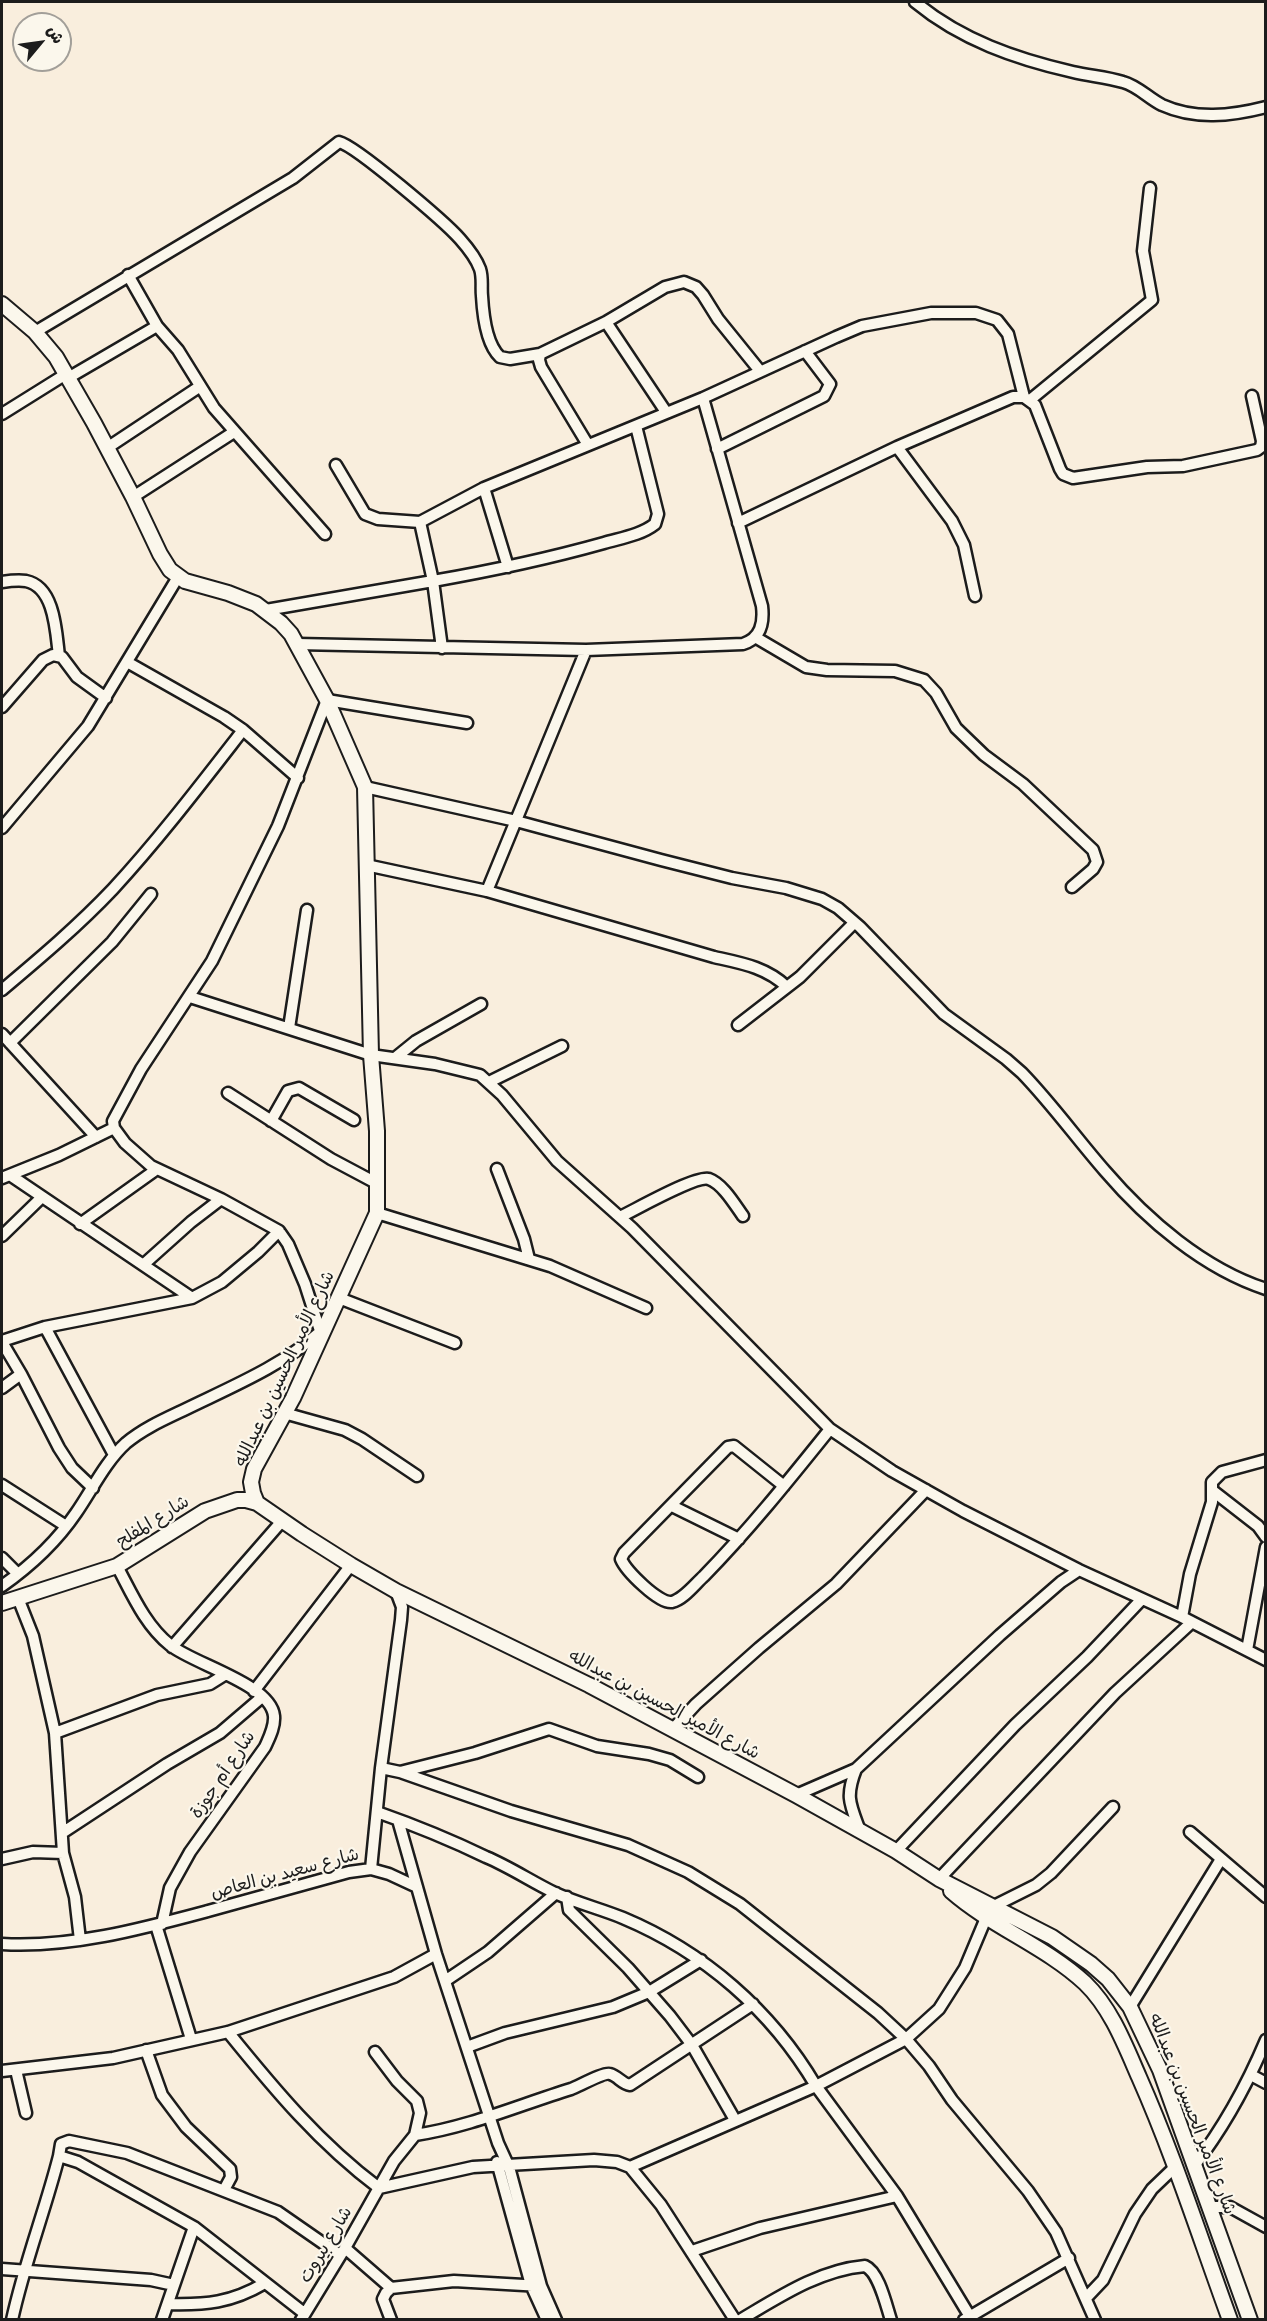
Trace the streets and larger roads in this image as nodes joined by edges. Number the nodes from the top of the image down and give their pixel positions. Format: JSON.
{"nodes":[{"id":1,"x":915,"y":2,"type":"edge"},
{"id":2,"x":1266,"y":108,"type":"edge"},
{"id":3,"x":1149,"y":188,"type":"dead end"},
{"id":4,"x":128,"y":275,"type":"junction"},
{"id":5,"x":2,"y":304,"type":"edge"},
{"id":6,"x":606,"y":322,"type":"junction"},
{"id":7,"x":158,"y":326,"type":"junction"},
{"id":8,"x":35,"y":332,"type":"junction"},
{"id":9,"x":805,"y":351,"type":"junction"},
{"id":10,"x":540,"y":354,"type":"junction"},
{"id":11,"x":760,"y":370,"type":"junction"},
{"id":12,"x":67,"y":376,"type":"junction"},
{"id":13,"x":200,"y":387,"type":"junction"},
{"id":14,"x":1252,"y":396,"type":"dead end"},
{"id":15,"x":703,"y":398,"type":"junction"},
{"id":16,"x":1027,"y":398,"type":"junction"},
{"id":17,"x":666,"y":412,"type":"junction"},
{"id":18,"x":2,"y":414,"type":"edge"},
{"id":19,"x":636,"y":426,"type":"junction"},
{"id":20,"x":234,"y":432,"type":"junction"},
{"id":21,"x":588,"y":445,"type":"junction"},
{"id":22,"x":897,"y":447,"type":"junction"},
{"id":23,"x":108,"y":448,"type":"junction"},
{"id":24,"x":717,"y":449,"type":"junction"},
{"id":25,"x":336,"y":465,"type":"dead end"},
{"id":26,"x":484,"y":488,"type":"junction"},
{"id":27,"x":133,"y":497,"type":"junction"},
{"id":28,"x":420,"y":522,"type":"junction"},
{"id":29,"x":738,"y":523,"type":"junction"},
{"id":30,"x":325,"y":534,"type":"dead end"},
{"id":31,"x":508,"y":567,"type":"junction"},
{"id":32,"x":178,"y":578,"type":"junction"},
{"id":33,"x":433,"y":581,"type":"junction"},
{"id":34,"x":2,"y":582,"type":"edge"},
{"id":35,"x":975,"y":596,"type":"dead end"},
{"id":36,"x":266,"y":610,"type":"junction"},
{"id":37,"x":755,"y":637,"type":"junction"},
{"id":38,"x":297,"y":644,"type":"junction"},
{"id":39,"x":442,"y":648,"type":"junction"},
{"id":40,"x":586,"y":650,"type":"junction"},
{"id":41,"x":59,"y":656,"type":"junction"},
{"id":42,"x":127,"y":662,"type":"junction"},
{"id":43,"x":106,"y":698,"type":"junction"},
{"id":44,"x":327,"y":700,"type":"junction"},
{"id":45,"x":2,"y":707,"type":"edge"},
{"id":46,"x":466,"y":723,"type":"dead end"},
{"id":47,"x":243,"y":730,"type":"junction"},
{"id":48,"x":298,"y":777,"type":"junction"},
{"id":49,"x":365,"y":787,"type":"junction"},
{"id":50,"x":516,"y":820,"type":"junction"},
{"id":51,"x":2,"y":828,"type":"edge"},
{"id":52,"x":366,"y":865,"type":"junction"},
{"id":53,"x":1072,"y":886,"type":"dead end"},
{"id":54,"x":487,"y":891,"type":"junction"},
{"id":55,"x":151,"y":894,"type":"dead end"},
{"id":56,"x":307,"y":910,"type":"dead end"},
{"id":57,"x":854,"y":923,"type":"junction"},
{"id":58,"x":787,"y":987,"type":"junction"},
{"id":59,"x":2,"y":990,"type":"edge"},
{"id":60,"x":190,"y":997,"type":"junction"},
{"id":61,"x":481,"y":1004,"type":"dead end"},
{"id":62,"x":738,"y":1025,"type":"dead end"},
{"id":63,"x":289,"y":1028,"type":"junction"},
{"id":64,"x":2,"y":1034,"type":"edge"},
{"id":65,"x":10,"y":1042,"type":"junction"},
{"id":66,"x":562,"y":1046,"type":"dead end"},
{"id":67,"x":371,"y":1055,"type":"junction"},
{"id":68,"x":395,"y":1058,"type":"junction"},
{"id":69,"x":489,"y":1082,"type":"junction"},
{"id":70,"x":228,"y":1092,"type":"dead end"},
{"id":71,"x":271,"y":1120,"type":"junction"},
{"id":72,"x":354,"y":1120,"type":"dead end"},
{"id":73,"x":114,"y":1128,"type":"junction"},
{"id":74,"x":96,"y":1137,"type":"junction"},
{"id":75,"x":496,"y":1168,"type":"dead end"},
{"id":76,"x":157,"y":1169,"type":"junction"},
{"id":77,"x":6,"y":1176,"type":"edge"},
{"id":78,"x":378,"y":1184,"type":"junction"},
{"id":79,"x":42,"y":1197,"type":"junction"},
{"id":80,"x":221,"y":1199,"type":"junction"},
{"id":81,"x":377,"y":1213,"type":"junction"},
{"id":82,"x":743,"y":1216,"type":"dead end"},
{"id":83,"x":620,"y":1217,"type":"junction"},
{"id":84,"x":80,"y":1224,"type":"junction"},
{"id":85,"x":279,"y":1231,"type":"junction"},
{"id":86,"x":2,"y":1236,"type":"edge"},
{"id":87,"x":529,"y":1259,"type":"junction"},
{"id":88,"x":143,"y":1265,"type":"junction"},
{"id":89,"x":1266,"y":1289,"type":"edge"},
{"id":90,"x":192,"y":1298,"type":"junction"},
{"id":91,"x":339,"y":1298,"type":"junction"},
{"id":92,"x":646,"y":1308,"type":"dead end"},
{"id":93,"x":45,"y":1327,"type":"junction"},
{"id":94,"x":321,"y":1334,"type":"junction"},
{"id":95,"x":2,"y":1342,"type":"edge"},
{"id":96,"x":454,"y":1344,"type":"dead end"},
{"id":97,"x":21,"y":1374,"type":"junction"},
{"id":98,"x":2,"y":1388,"type":"edge"},
{"id":99,"x":284,"y":1413,"type":"junction"},
{"id":100,"x":830,"y":1429,"type":"junction"},
{"id":101,"x":114,"y":1455,"type":"junction"},
{"id":102,"x":1266,"y":1460,"type":"edge"},
{"id":103,"x":417,"y":1476,"type":"dead end"},
{"id":104,"x":2,"y":1485,"type":"edge"},
{"id":105,"x":784,"y":1486,"type":"junction"},
{"id":106,"x":93,"y":1488,"type":"junction"},
{"id":107,"x":926,"y":1490,"type":"junction"},
{"id":108,"x":1213,"y":1491,"type":"junction"},
{"id":109,"x":257,"y":1503,"type":"junction"},
{"id":110,"x":672,"y":1506,"type":"junction"},
{"id":111,"x":282,"y":1521,"type":"junction"},
{"id":112,"x":66,"y":1526,"type":"junction"},
{"id":113,"x":1266,"y":1537,"type":"edge"},
{"id":114,"x":739,"y":1539,"type":"junction"},
{"id":115,"x":1266,"y":1547,"type":"edge"},
{"id":116,"x":2,"y":1558,"type":"edge"},
{"id":117,"x":351,"y":1565,"type":"junction"},
{"id":118,"x":117,"y":1566,"type":"junction"},
{"id":119,"x":1078,"y":1570,"type":"junction"},
{"id":120,"x":18,"y":1574,"type":"junction"},
{"id":121,"x":2,"y":1586,"type":"edge"},
{"id":122,"x":396,"y":1591,"type":"junction"},
{"id":123,"x":18,"y":1598,"type":"junction"},
{"id":124,"x":1142,"y":1599,"type":"junction"},
{"id":125,"x":2,"y":1603,"type":"edge"},
{"id":126,"x":1187,"y":1620,"type":"junction"},
{"id":127,"x":172,"y":1647,"type":"junction"},
{"id":128,"x":1247,"y":1650,"type":"junction"},
{"id":129,"x":1266,"y":1660,"type":"edge"},
{"id":130,"x":226,"y":1674,"type":"junction"},
{"id":131,"x":258,"y":1694,"type":"junction"},
{"id":132,"x":673,"y":1730,"type":"junction"},
{"id":133,"x":55,"y":1733,"type":"junction"},
{"id":134,"x":381,"y":1768,"type":"junction"},
{"id":135,"x":856,"y":1769,"type":"junction"},
{"id":136,"x":400,"y":1772,"type":"junction"},
{"id":137,"x":698,"y":1777,"type":"dead end"},
{"id":138,"x":796,"y":1794,"type":"junction"},
{"id":139,"x":1113,"y":1807,"type":"dead end"},
{"id":140,"x":376,"y":1812,"type":"junction"},
{"id":141,"x":398,"y":1820,"type":"junction"},
{"id":142,"x":860,"y":1831,"type":"junction"},
{"id":143,"x":1190,"y":1832,"type":"dead end"},
{"id":144,"x":62,"y":1833,"type":"junction"},
{"id":145,"x":896,"y":1851,"type":"junction"},
{"id":146,"x":63,"y":1853,"type":"junction"},
{"id":147,"x":2,"y":1859,"type":"edge"},
{"id":148,"x":1221,"y":1859,"type":"junction"},
{"id":149,"x":371,"y":1869,"type":"junction"},
{"id":150,"x":939,"y":1878,"type":"junction"},
{"id":151,"x":417,"y":1887,"type":"junction"},
{"id":152,"x":556,"y":1893,"type":"junction"},
{"id":153,"x":567,"y":1897,"type":"junction"},
{"id":154,"x":1266,"y":1897,"type":"edge"},
{"id":155,"x":990,"y":1912,"type":"junction"},
{"id":156,"x":159,"y":1924,"type":"junction"},
{"id":157,"x":80,"y":1940,"type":"junction"},
{"id":158,"x":2,"y":1944,"type":"edge"},
{"id":159,"x":436,"y":1954,"type":"junction"},
{"id":160,"x":701,"y":1960,"type":"junction"},
{"id":161,"x":445,"y":1981,"type":"junction"},
{"id":162,"x":649,"y":1992,"type":"junction"},
{"id":163,"x":753,"y":2004,"type":"junction"},
{"id":164,"x":1130,"y":2007,"type":"junction"},
{"id":165,"x":228,"y":2032,"type":"junction"},
{"id":166,"x":191,"y":2039,"type":"junction"},
{"id":167,"x":906,"y":2039,"type":"junction"},
{"id":168,"x":1266,"y":2040,"type":"edge"},
{"id":169,"x":692,"y":2045,"type":"junction"},
{"id":170,"x":467,"y":2047,"type":"junction"},
{"id":171,"x":146,"y":2050,"type":"junction"},
{"id":172,"x":375,"y":2052,"type":"dead end"},
{"id":173,"x":16,"y":2070,"type":"junction"},
{"id":174,"x":2,"y":2071,"type":"edge"},
{"id":175,"x":1251,"y":2075,"type":"junction"},
{"id":176,"x":1266,"y":2084,"type":"edge"},
{"id":177,"x":816,"y":2086,"type":"junction"},
{"id":178,"x":26,"y":2113,"type":"dead end"},
{"id":179,"x":490,"y":2117,"type":"junction"},
{"id":180,"x":735,"y":2120,"type":"junction"},
{"id":181,"x":415,"y":2135,"type":"junction"},
{"id":182,"x":498,"y":2144,"type":"junction"},
{"id":183,"x":59,"y":2156,"type":"junction"},
{"id":184,"x":497,"y":2166,"type":"junction"},
{"id":185,"x":1176,"y":2166,"type":"junction"},
{"id":186,"x":1194,"y":2166,"type":"junction"},
{"id":187,"x":509,"y":2167,"type":"junction"},
{"id":188,"x":630,"y":2167,"type":"junction"},
{"id":189,"x":379,"y":2188,"type":"junction"},
{"id":190,"x":224,"y":2190,"type":"junction"},
{"id":191,"x":897,"y":2196,"type":"junction"},
{"id":192,"x":1210,"y":2207,"type":"junction"},
{"id":193,"x":194,"y":2227,"type":"junction"},
{"id":194,"x":1266,"y":2228,"type":"edge"},
{"id":195,"x":692,"y":2251,"type":"junction"},
{"id":196,"x":342,"y":2252,"type":"junction"},
{"id":197,"x":1069,"y":2258,"type":"junction"},
{"id":198,"x":2,"y":2269,"type":"edge"},
{"id":199,"x":24,"y":2272,"type":"junction"},
{"id":200,"x":265,"y":2283,"type":"junction"},
{"id":201,"x":174,"y":2285,"type":"junction"},
{"id":202,"x":536,"y":2286,"type":"junction"},
{"id":203,"x":391,"y":2288,"type":"junction"},
{"id":204,"x":1086,"y":2298,"type":"junction"},
{"id":205,"x":168,"y":2304,"type":"junction"},
{"id":206,"x":302,"y":2316,"type":"edge"},
{"id":207,"x":974,"y":2316,"type":"edge"},
{"id":208,"x":12,"y":2319,"type":"edge"},
{"id":209,"x":162,"y":2319,"type":"edge"},
{"id":210,"x":392,"y":2319,"type":"edge"},
{"id":211,"x":547,"y":2319,"type":"edge"},
{"id":212,"x":556,"y":2319,"type":"edge"},
{"id":213,"x":737,"y":2319,"type":"edge"},
{"id":214,"x":891,"y":2319,"type":"edge"},
{"id":215,"x":1095,"y":2319,"type":"edge"},
{"id":216,"x":1230,"y":2319,"type":"edge"},
{"id":217,"x":1250,"y":2319,"type":"edge"}],
"edges":[{"from":1,"to":2,"type":"street"},
{"from":3,"to":16,"type":"street"},
{"from":4,"to":7,"type":"street"},
{"from":4,"to":8,"type":"street"},
{"from":4,"to":10,"type":"street"},
{"from":5,"to":8,"type":"street"},
{"from":6,"to":10,"type":"street"},
{"from":6,"to":11,"type":"street"},
{"from":6,"to":17,"type":"street"},
{"from":7,"to":12,"type":"street"},
{"from":7,"to":13,"type":"street"},
{"from":8,"to":12,"type":"street"},
{"from":9,"to":11,"type":"street"},
{"from":9,"to":16,"type":"street"},
{"from":9,"to":24,"type":"street"},
{"from":10,"to":21,"type":"street"},
{"from":11,"to":15,"type":"street"},
{"from":12,"to":18,"type":"street"},
{"from":12,"to":23,"type":"street"},
{"from":13,"to":20,"type":"street"},
{"from":13,"to":23,"type":"street"},
{"from":14,"to":16,"type":"street"},
{"from":15,"to":17,"type":"street"},
{"from":15,"to":24,"type":"street"},
{"from":16,"to":22,"type":"street"},
{"from":17,"to":19,"type":"street"},
{"from":19,"to":21,"type":"street"},
{"from":19,"to":31,"type":"street"},
{"from":20,"to":27,"type":"street"},
{"from":20,"to":30,"type":"street"},
{"from":21,"to":26,"type":"street"},
{"from":22,"to":29,"type":"street"},
{"from":22,"to":35,"type":"street"},
{"from":23,"to":27,"type":"street"},
{"from":24,"to":29,"type":"street"},
{"from":25,"to":28,"type":"street"},
{"from":26,"to":28,"type":"street"},
{"from":26,"to":31,"type":"street"},
{"from":27,"to":32,"type":"street"},
{"from":28,"to":33,"type":"street"},
{"from":29,"to":37,"type":"street"},
{"from":31,"to":33,"type":"street"},
{"from":32,"to":36,"type":"street","name":"شارع الأمير الحسين بن عبدالله"},
{"from":32,"to":42,"type":"street"},
{"from":33,"to":36,"type":"street"},
{"from":33,"to":39,"type":"street"},
{"from":34,"to":41,"type":"street"},
{"from":36,"to":38,"type":"street","name":"شارع الأمير الحسين بن عبدالله"},
{"from":37,"to":40,"type":"street"},
{"from":37,"to":53,"type":"street"},
{"from":38,"to":39,"type":"street"},
{"from":38,"to":44,"type":"street","name":"شارع الأمير الحسين بن عبدالله"},
{"from":39,"to":40,"type":"street"},
{"from":40,"to":50,"type":"street"},
{"from":41,"to":43,"type":"street"},
{"from":41,"to":45,"type":"street"},
{"from":42,"to":43,"type":"street"},
{"from":42,"to":47,"type":"street"},
{"from":43,"to":51,"type":"street"},
{"from":44,"to":46,"type":"street"},
{"from":44,"to":48,"type":"street"},
{"from":44,"to":49,"type":"street","name":"شارع الأمير الحسين بن عبدالله"},
{"from":47,"to":48,"type":"street"},
{"from":47,"to":59,"type":"street"},
{"from":48,"to":60,"type":"street"},
{"from":49,"to":50,"type":"street"},
{"from":49,"to":52,"type":"street","name":"شارع الأمير الحسين بن عبدالله"},
{"from":50,"to":54,"type":"street"},
{"from":50,"to":57,"type":"street"},
{"from":52,"to":54,"type":"street"},
{"from":52,"to":67,"type":"street","name":"شارع الأمير الحسين بن عبدالله"},
{"from":54,"to":58,"type":"street"},
{"from":55,"to":65,"type":"street"},
{"from":56,"to":63,"type":"street"},
{"from":57,"to":58,"type":"street"},
{"from":57,"to":89,"type":"street"},
{"from":58,"to":62,"type":"street"},
{"from":60,"to":63,"type":"street"},
{"from":60,"to":73,"type":"street"},
{"from":61,"to":68,"type":"street"},
{"from":63,"to":67,"type":"street"},
{"from":64,"to":65,"type":"street"},
{"from":65,"to":74,"type":"street"},
{"from":66,"to":69,"type":"street"},
{"from":67,"to":68,"type":"street"},
{"from":67,"to":78,"type":"street","name":"شارع الأمير الحسين بن عبدالله"},
{"from":68,"to":69,"type":"street"},
{"from":69,"to":83,"type":"street"},
{"from":70,"to":71,"type":"street"},
{"from":71,"to":72,"type":"street"},
{"from":71,"to":78,"type":"street"},
{"from":73,"to":74,"type":"street"},
{"from":73,"to":76,"type":"street"},
{"from":74,"to":77,"type":"street"},
{"from":75,"to":87,"type":"street"},
{"from":76,"to":80,"type":"street"},
{"from":76,"to":84,"type":"street"},
{"from":77,"to":79,"type":"street"},
{"from":78,"to":81,"type":"street","name":"شارع الأمير الحسين بن عبدالله"},
{"from":79,"to":84,"type":"street"},
{"from":79,"to":86,"type":"street"},
{"from":80,"to":85,"type":"street"},
{"from":80,"to":88,"type":"street"},
{"from":81,"to":87,"type":"street"},
{"from":81,"to":91,"type":"street","name":"شارع الأمير الحسين بن عبدالله"},
{"from":82,"to":83,"type":"street"},
{"from":83,"to":100,"type":"street"},
{"from":84,"to":88,"type":"street"},
{"from":85,"to":90,"type":"street"},
{"from":85,"to":94,"type":"street"},
{"from":87,"to":92,"type":"street"},
{"from":88,"to":90,"type":"street"},
{"from":90,"to":93,"type":"street"},
{"from":91,"to":94,"type":"street","name":"شارع الأمير الحسين بن عبدالله"},
{"from":91,"to":96,"type":"street"},
{"from":93,"to":95,"type":"street"},
{"from":93,"to":101,"type":"street"},
{"from":94,"to":99,"type":"street","name":"شارع الأمير الحسين بن عبدالله"},
{"from":94,"to":101,"type":"street"},
{"from":95,"to":97,"type":"street"},
{"from":97,"to":98,"type":"street"},
{"from":97,"to":106,"type":"street"},
{"from":99,"to":103,"type":"street"},
{"from":99,"to":109,"type":"street","name":"شارع الأمير الحسين بن عبدالله"},
{"from":100,"to":105,"type":"street"},
{"from":100,"to":107,"type":"street"},
{"from":101,"to":106,"type":"street"},
{"from":102,"to":108,"type":"street"},
{"from":104,"to":112,"type":"street"},
{"from":105,"to":110,"type":"street"},
{"from":105,"to":114,"type":"street"},
{"from":106,"to":112,"type":"street"},
{"from":107,"to":119,"type":"street"},
{"from":107,"to":132,"type":"street"},
{"from":108,"to":113,"type":"street"},
{"from":108,"to":126,"type":"street"},
{"from":109,"to":111,"type":"street","name":"شارع الأمير الحسين بن عبدالله"},
{"from":109,"to":118,"type":"street","name":"شارع المفلح"},
{"from":110,"to":114,"type":"street"},
{"from":110,"to":114,"type":"street"},
{"from":111,"to":117,"type":"street","name":"شارع الأمير الحسين بن عبدالله"},
{"from":111,"to":127,"type":"street"},
{"from":112,"to":120,"type":"street"},
{"from":115,"to":128,"type":"street"},
{"from":116,"to":120,"type":"street"},
{"from":117,"to":122,"type":"street","name":"شارع الأمير الحسين بن عبدالله"},
{"from":117,"to":131,"type":"street"},
{"from":118,"to":123,"type":"street","name":"شارع المفلح"},
{"from":118,"to":127,"type":"street"},
{"from":119,"to":124,"type":"street"},
{"from":119,"to":135,"type":"street"},
{"from":120,"to":121,"type":"street"},
{"from":122,"to":132,"type":"street","name":"شارع الأمير الحسين بن عبدالله"},
{"from":122,"to":134,"type":"street","name":"شارع سعيد بن العاص"},
{"from":123,"to":125,"type":"street","name":"شارع المفلح"},
{"from":123,"to":133,"type":"street"},
{"from":124,"to":126,"type":"street"},
{"from":124,"to":145,"type":"street"},
{"from":126,"to":128,"type":"street"},
{"from":126,"to":150,"type":"street"},
{"from":127,"to":130,"type":"street"},
{"from":128,"to":129,"type":"street"},
{"from":130,"to":131,"type":"street"},
{"from":130,"to":133,"type":"street"},
{"from":131,"to":144,"type":"street"},
{"from":131,"to":156,"type":"street","name":"شارع أم جوزة"},
{"from":132,"to":138,"type":"street","name":"شارع الأمير الحسين بن عبدالله"},
{"from":133,"to":144,"type":"street"},
{"from":134,"to":136,"type":"street"},
{"from":134,"to":140,"type":"street","name":"شارع سعيد بن العاص"},
{"from":135,"to":138,"type":"street"},
{"from":135,"to":142,"type":"street"},
{"from":136,"to":137,"type":"street"},
{"from":136,"to":167,"type":"street"},
{"from":138,"to":142,"type":"street","name":"شارع الأمير الحسين بن عبدالله"},
{"from":139,"to":155,"type":"street"},
{"from":140,"to":141,"type":"street"},
{"from":140,"to":149,"type":"street","name":"شارع سعيد بن العاص"},
{"from":141,"to":151,"type":"street"},
{"from":141,"to":152,"type":"street"},
{"from":142,"to":145,"type":"street","name":"شارع الأمير الحسين بن عبدالله"},
{"from":143,"to":148,"type":"street"},
{"from":144,"to":146,"type":"street"},
{"from":145,"to":150,"type":"street","name":"شارع الأمير الحسين بن عبدالله"},
{"from":146,"to":147,"type":"street"},
{"from":146,"to":157,"type":"street"},
{"from":148,"to":154,"type":"street"},
{"from":148,"to":164,"type":"street"},
{"from":149,"to":151,"type":"street"},
{"from":149,"to":156,"type":"street","name":"شارع سعيد بن العاص"},
{"from":150,"to":155,"type":"street","name":"شارع الأمير الحسين بن عبدالله"},
{"from":151,"to":159,"type":"street"},
{"from":152,"to":153,"type":"street"},
{"from":152,"to":161,"type":"street"},
{"from":153,"to":160,"type":"street"},
{"from":153,"to":162,"type":"street"},
{"from":155,"to":164,"type":"street","name":"شارع الأمير الحسين بن عبدالله"},
{"from":155,"to":167,"type":"street"},
{"from":155,"to":185,"type":"street","name":"شارع الأمير الحسين بن عبدالله"},
{"from":156,"to":157,"type":"street","name":"شارع سعيد بن العاص"},
{"from":156,"to":166,"type":"street"},
{"from":157,"to":158,"type":"street","name":"شارع سعيد بن العاص"},
{"from":159,"to":161,"type":"street"},
{"from":159,"to":165,"type":"street"},
{"from":160,"to":162,"type":"street"},
{"from":160,"to":163,"type":"street"},
{"from":161,"to":170,"type":"street"},
{"from":162,"to":169,"type":"street"},
{"from":162,"to":170,"type":"street"},
{"from":163,"to":169,"type":"street"},
{"from":163,"to":177,"type":"street"},
{"from":164,"to":186,"type":"street","name":"شارع الأمير الحسين بن عبدالله"},
{"from":165,"to":166,"type":"street"},
{"from":165,"to":189,"type":"street"},
{"from":166,"to":171,"type":"street"},
{"from":167,"to":177,"type":"street"},
{"from":167,"to":197,"type":"street"},
{"from":168,"to":175,"type":"street"},
{"from":169,"to":179,"type":"street"},
{"from":169,"to":180,"type":"street"},
{"from":170,"to":179,"type":"street"},
{"from":171,"to":173,"type":"street"},
{"from":171,"to":190,"type":"street"},
{"from":172,"to":181,"type":"street"},
{"from":173,"to":174,"type":"street"},
{"from":173,"to":178,"type":"street"},
{"from":175,"to":176,"type":"street"},
{"from":175,"to":186,"type":"street"},
{"from":177,"to":180,"type":"street"},
{"from":177,"to":191,"type":"street"},
{"from":179,"to":181,"type":"street"},
{"from":179,"to":182,"type":"street"},
{"from":180,"to":188,"type":"street"},
{"from":181,"to":189,"type":"street","name":"شارع بيروت"},
{"from":182,"to":184,"type":"street"},
{"from":182,"to":187,"type":"street"},
{"from":183,"to":190,"type":"street"},
{"from":183,"to":193,"type":"street"},
{"from":183,"to":199,"type":"street"},
{"from":184,"to":187,"type":"street"},
{"from":184,"to":189,"type":"street"},
{"from":184,"to":202,"type":"street"},
{"from":185,"to":204,"type":"street"},
{"from":185,"to":216,"type":"street","name":"شارع الأمير الحسين بن عبدالله"},
{"from":186,"to":192,"type":"street","name":"شارع الأمير الحسين بن عبدالله"},
{"from":187,"to":188,"type":"street"},
{"from":187,"to":202,"type":"street"},
{"from":188,"to":195,"type":"street"},
{"from":189,"to":196,"type":"street","name":"شارع بيروت"},
{"from":190,"to":196,"type":"street"},
{"from":191,"to":195,"type":"street"},
{"from":191,"to":207,"type":"street"},
{"from":192,"to":194,"type":"street"},
{"from":192,"to":217,"type":"street","name":"شارع الأمير الحسين بن عبدالله"},
{"from":193,"to":200,"type":"street"},
{"from":193,"to":201,"type":"street"},
{"from":195,"to":213,"type":"street"},
{"from":196,"to":203,"type":"street"},
{"from":196,"to":206,"type":"street","name":"شارع بيروت"},
{"from":197,"to":204,"type":"street"},
{"from":197,"to":207,"type":"street"},
{"from":198,"to":199,"type":"street"},
{"from":199,"to":201,"type":"street"},
{"from":199,"to":208,"type":"street"},
{"from":200,"to":205,"type":"street"},
{"from":200,"to":206,"type":"street"},
{"from":201,"to":205,"type":"street"},
{"from":202,"to":203,"type":"street"},
{"from":202,"to":211,"type":"street"},
{"from":202,"to":212,"type":"street"},
{"from":203,"to":210,"type":"street"},
{"from":204,"to":215,"type":"street"},
{"from":205,"to":209,"type":"street"},
{"from":213,"to":214,"type":"street"}]}
